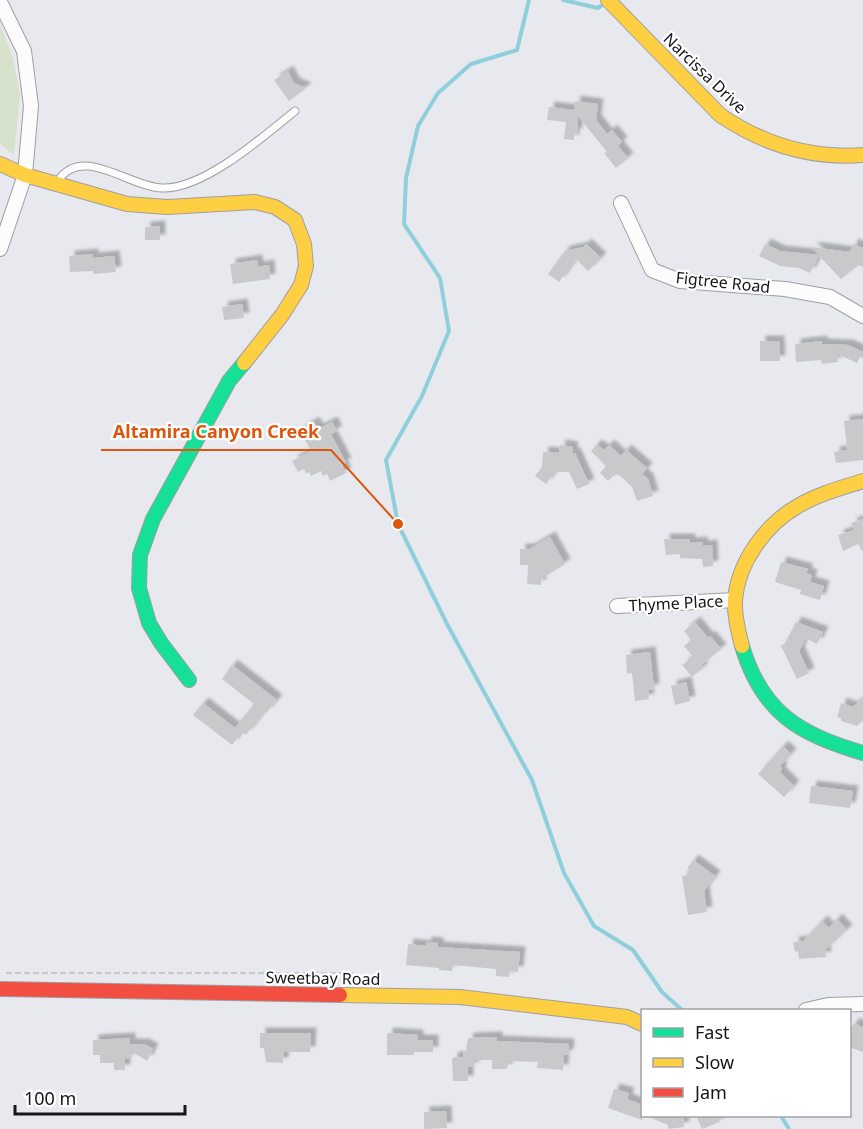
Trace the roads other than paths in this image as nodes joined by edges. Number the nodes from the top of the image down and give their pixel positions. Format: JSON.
{"nodes":[{"id":1,"x":608,"y":0,"type":"edge"},
{"id":2,"x":0,"y":2,"type":"edge"},
{"id":3,"x":295,"y":111,"type":"dead end"},
{"id":4,"x":863,"y":155,"type":"edge"},
{"id":5,"x":0,"y":164,"type":"edge"},
{"id":6,"x":25,"y":175,"type":"junction"},
{"id":7,"x":56,"y":184,"type":"junction"},
{"id":8,"x":144,"y":185,"type":"junction"},
{"id":9,"x":621,"y":203,"type":"dead end"},
{"id":10,"x":138,"y":205,"type":"junction"},
{"id":11,"x":0,"y":249,"type":"edge"},
{"id":12,"x":863,"y":316,"type":"edge"},
{"id":13,"x":863,"y":481,"type":"edge"},
{"id":14,"x":735,"y":600,"type":"junction"},
{"id":15,"x":617,"y":606,"type":"dead end"},
{"id":16,"x":189,"y":680,"type":"dead end"},
{"id":17,"x":863,"y":753,"type":"edge"},
{"id":18,"x":0,"y":989,"type":"edge"},
{"id":19,"x":863,"y":1004,"type":"edge"},
{"id":20,"x":814,"y":1009,"type":"edge"},
{"id":21,"x":641,"y":1024,"type":"edge"}],
"edges":[{"from":1,"to":4,"type":"street","name":"Narcissa Drive"},
{"from":2,"to":6,"type":"street"},
{"from":3,"to":8,"type":"lane"},
{"from":5,"to":6,"type":"street"},
{"from":6,"to":7,"type":"street"},
{"from":6,"to":11,"type":"street"},
{"from":7,"to":8,"type":"lane"},
{"from":7,"to":10,"type":"street"},
{"from":8,"to":10,"type":"lane"},
{"from":9,"to":12,"type":"street","name":"Figtree Road"},
{"from":10,"to":16,"type":"street"},
{"from":13,"to":14,"type":"street"},
{"from":14,"to":15,"type":"street","name":"Thyme Place"},
{"from":14,"to":17,"type":"street"},
{"from":18,"to":21,"type":"street","name":"Sweetbay Road"},
{"from":19,"to":20,"type":"street"}]}
